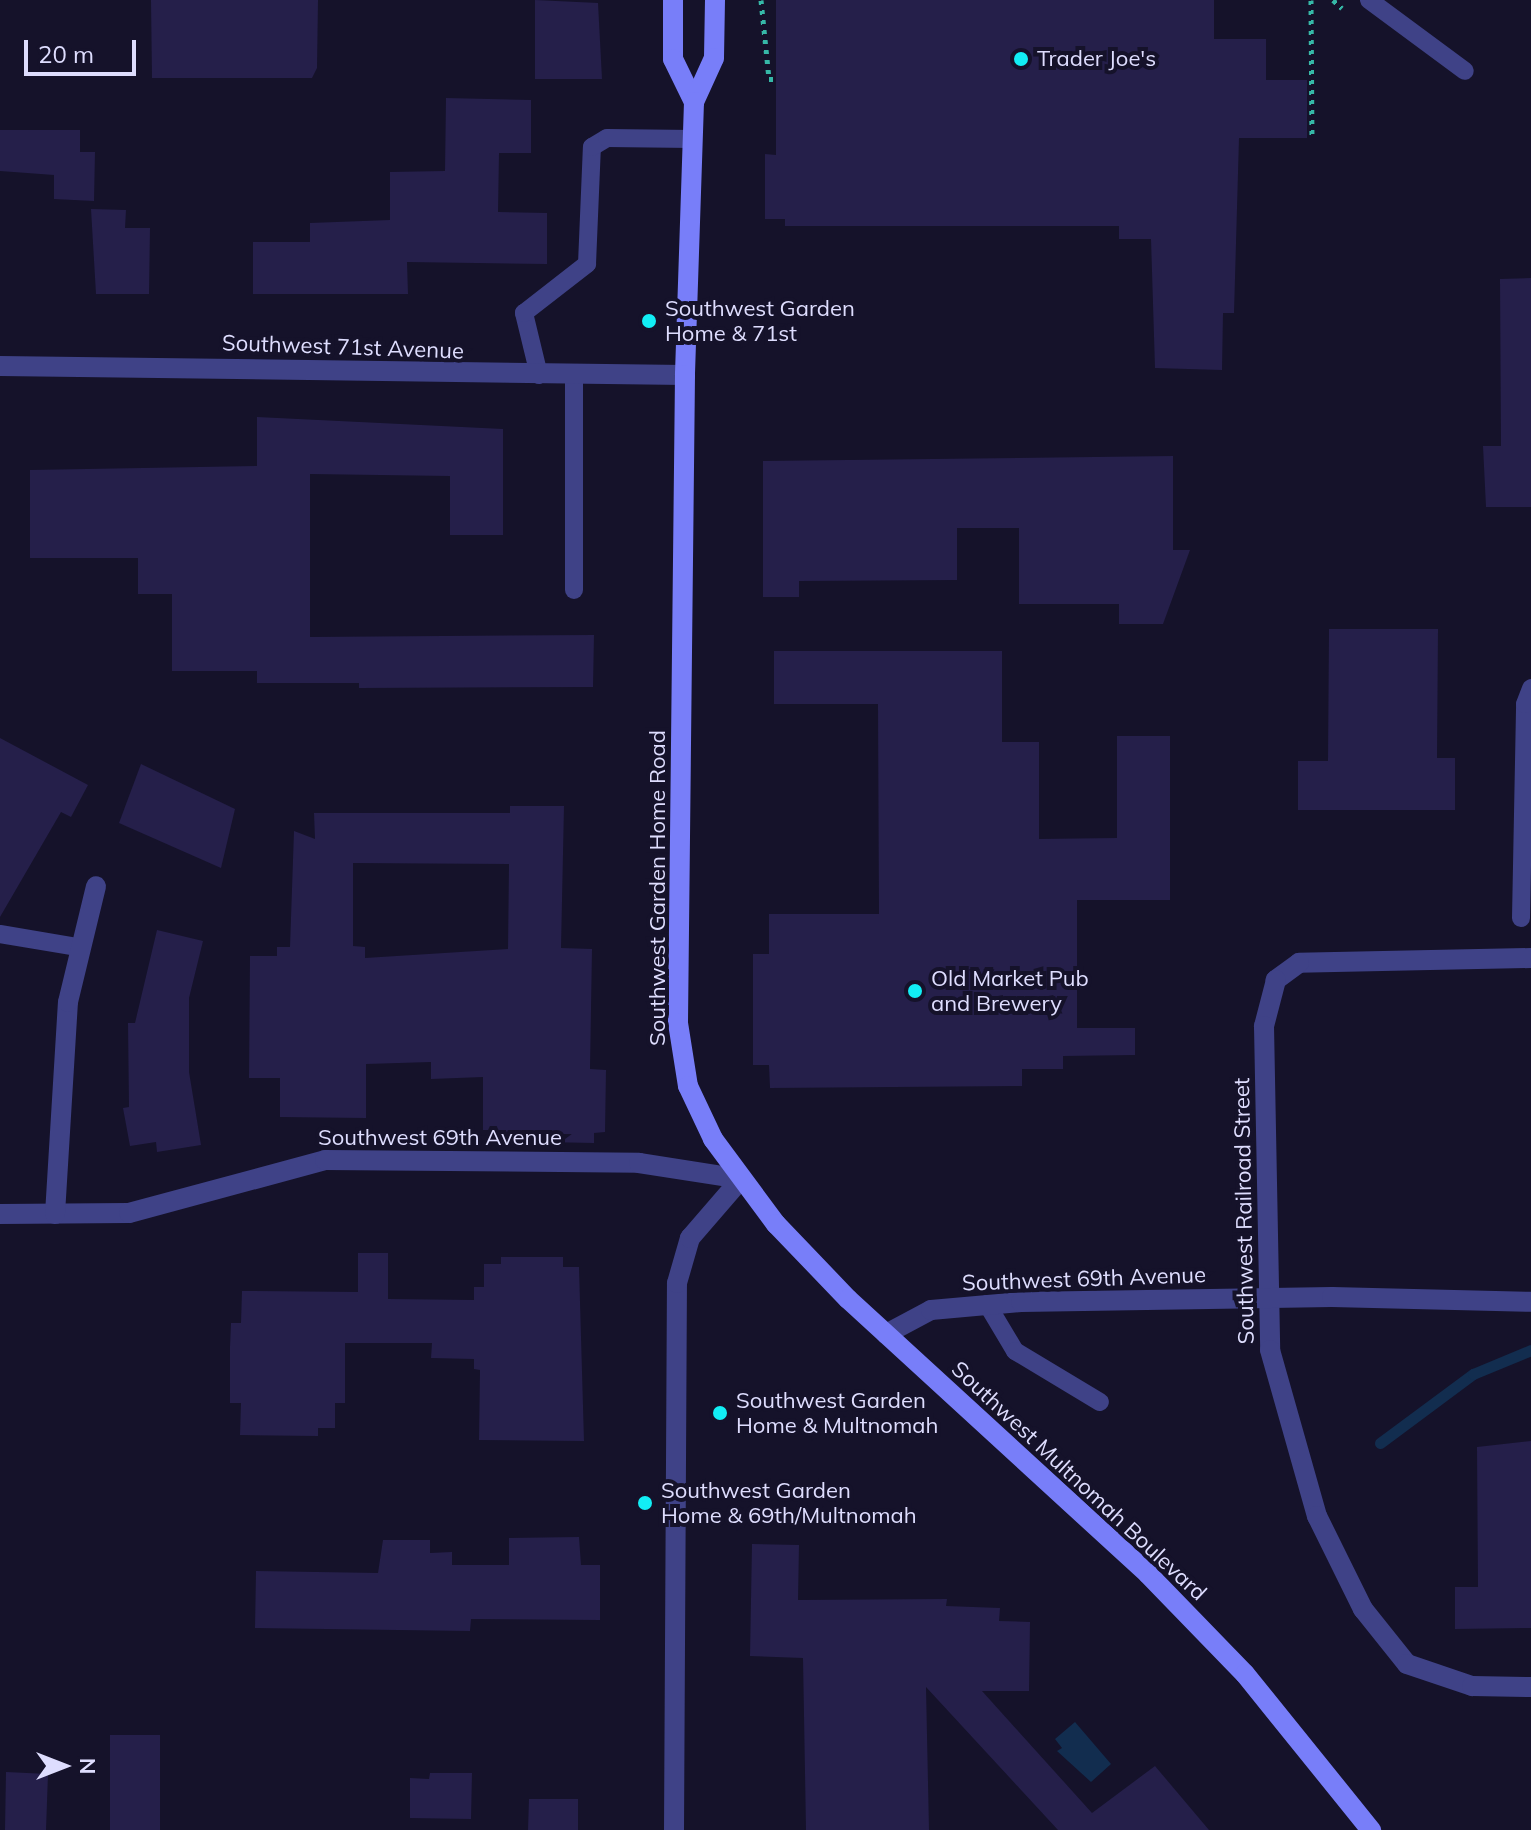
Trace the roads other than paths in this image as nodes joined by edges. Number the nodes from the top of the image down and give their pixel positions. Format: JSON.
{"nodes":[{"id":1,"x":673,"y":0,"type":"edge"},
{"id":2,"x":715,"y":0,"type":"edge"},
{"id":3,"x":1369,"y":0,"type":"edge"},
{"id":4,"x":1465,"y":71,"type":"dead end"},
{"id":5,"x":694,"y":102,"type":"junction"},
{"id":6,"x":693,"y":139,"type":"junction"},
{"id":7,"x":0,"y":366,"type":"edge"},
{"id":8,"x":574,"y":374,"type":"junction"},
{"id":9,"x":539,"y":375,"type":"junction"},
{"id":10,"x":685,"y":375,"type":"junction"},
{"id":11,"x":574,"y":590,"type":"dead end"},
{"id":12,"x":1531,"y":688,"type":"edge"},
{"id":13,"x":96,"y":886,"type":"dead end"},
{"id":14,"x":1521,"y":918,"type":"dead end"},
{"id":15,"x":0,"y":934,"type":"edge"},
{"id":16,"x":78,"y":947,"type":"junction"},
{"id":17,"x":1531,"y":958,"type":"edge"},
{"id":18,"x":741,"y":1179,"type":"junction"},
{"id":19,"x":0,"y":1214,"type":"edge"},
{"id":20,"x":55,"y":1214,"type":"junction"},
{"id":21,"x":1269,"y":1302,"type":"junction"},
{"id":22,"x":1531,"y":1302,"type":"edge"},
{"id":23,"x":987,"y":1304,"type":"junction"},
{"id":24,"x":886,"y":1334,"type":"junction"},
{"id":25,"x":1100,"y":1402,"type":"dead end"},
{"id":26,"x":1531,"y":1687,"type":"edge"},
{"id":27,"x":674,"y":1830,"type":"edge"},
{"id":28,"x":1371,"y":1830,"type":"edge"}],
"edges":[{"from":1,"to":5,"type":"main road","name":"Southwest Garden Home Road"},
{"from":2,"to":5,"type":"main road","name":"Southwest Garden Home Road"},
{"from":3,"to":4,"type":"lane"},
{"from":5,"to":6,"type":"main road","name":"Southwest Garden Home Road"},
{"from":6,"to":9,"type":"lane"},
{"from":6,"to":10,"type":"main road","name":"Southwest Garden Home Road"},
{"from":7,"to":9,"type":"street","name":"Southwest 71st Avenue"},
{"from":8,"to":9,"type":"street","name":"Southwest 71st Avenue"},
{"from":8,"to":10,"type":"street","name":"Southwest 71st Avenue"},
{"from":8,"to":11,"type":"lane"},
{"from":10,"to":18,"type":"main road","name":"Southwest Garden Home Road"},
{"from":12,"to":14,"type":"lane"},
{"from":13,"to":16,"type":"street"},
{"from":15,"to":16,"type":"lane"},
{"from":16,"to":20,"type":"street"},
{"from":17,"to":21,"type":"street","name":"Southwest Railroad Street"},
{"from":18,"to":20,"type":"street","name":"Southwest 69th Avenue"},
{"from":18,"to":24,"type":"main road","name":"Southwest Multnomah Boulevard"},
{"from":18,"to":27,"type":"street"},
{"from":19,"to":20,"type":"street","name":"Southwest 69th Avenue"},
{"from":21,"to":22,"type":"street","name":"Southwest 69th Avenue"},
{"from":21,"to":23,"type":"street","name":"Southwest 69th Avenue"},
{"from":21,"to":26,"type":"street","name":"Southwest Railroad Street"},
{"from":23,"to":24,"type":"street","name":"Southwest 69th Avenue"},
{"from":23,"to":25,"type":"lane"},
{"from":24,"to":28,"type":"main road","name":"Southwest Multnomah Boulevard"}]}
